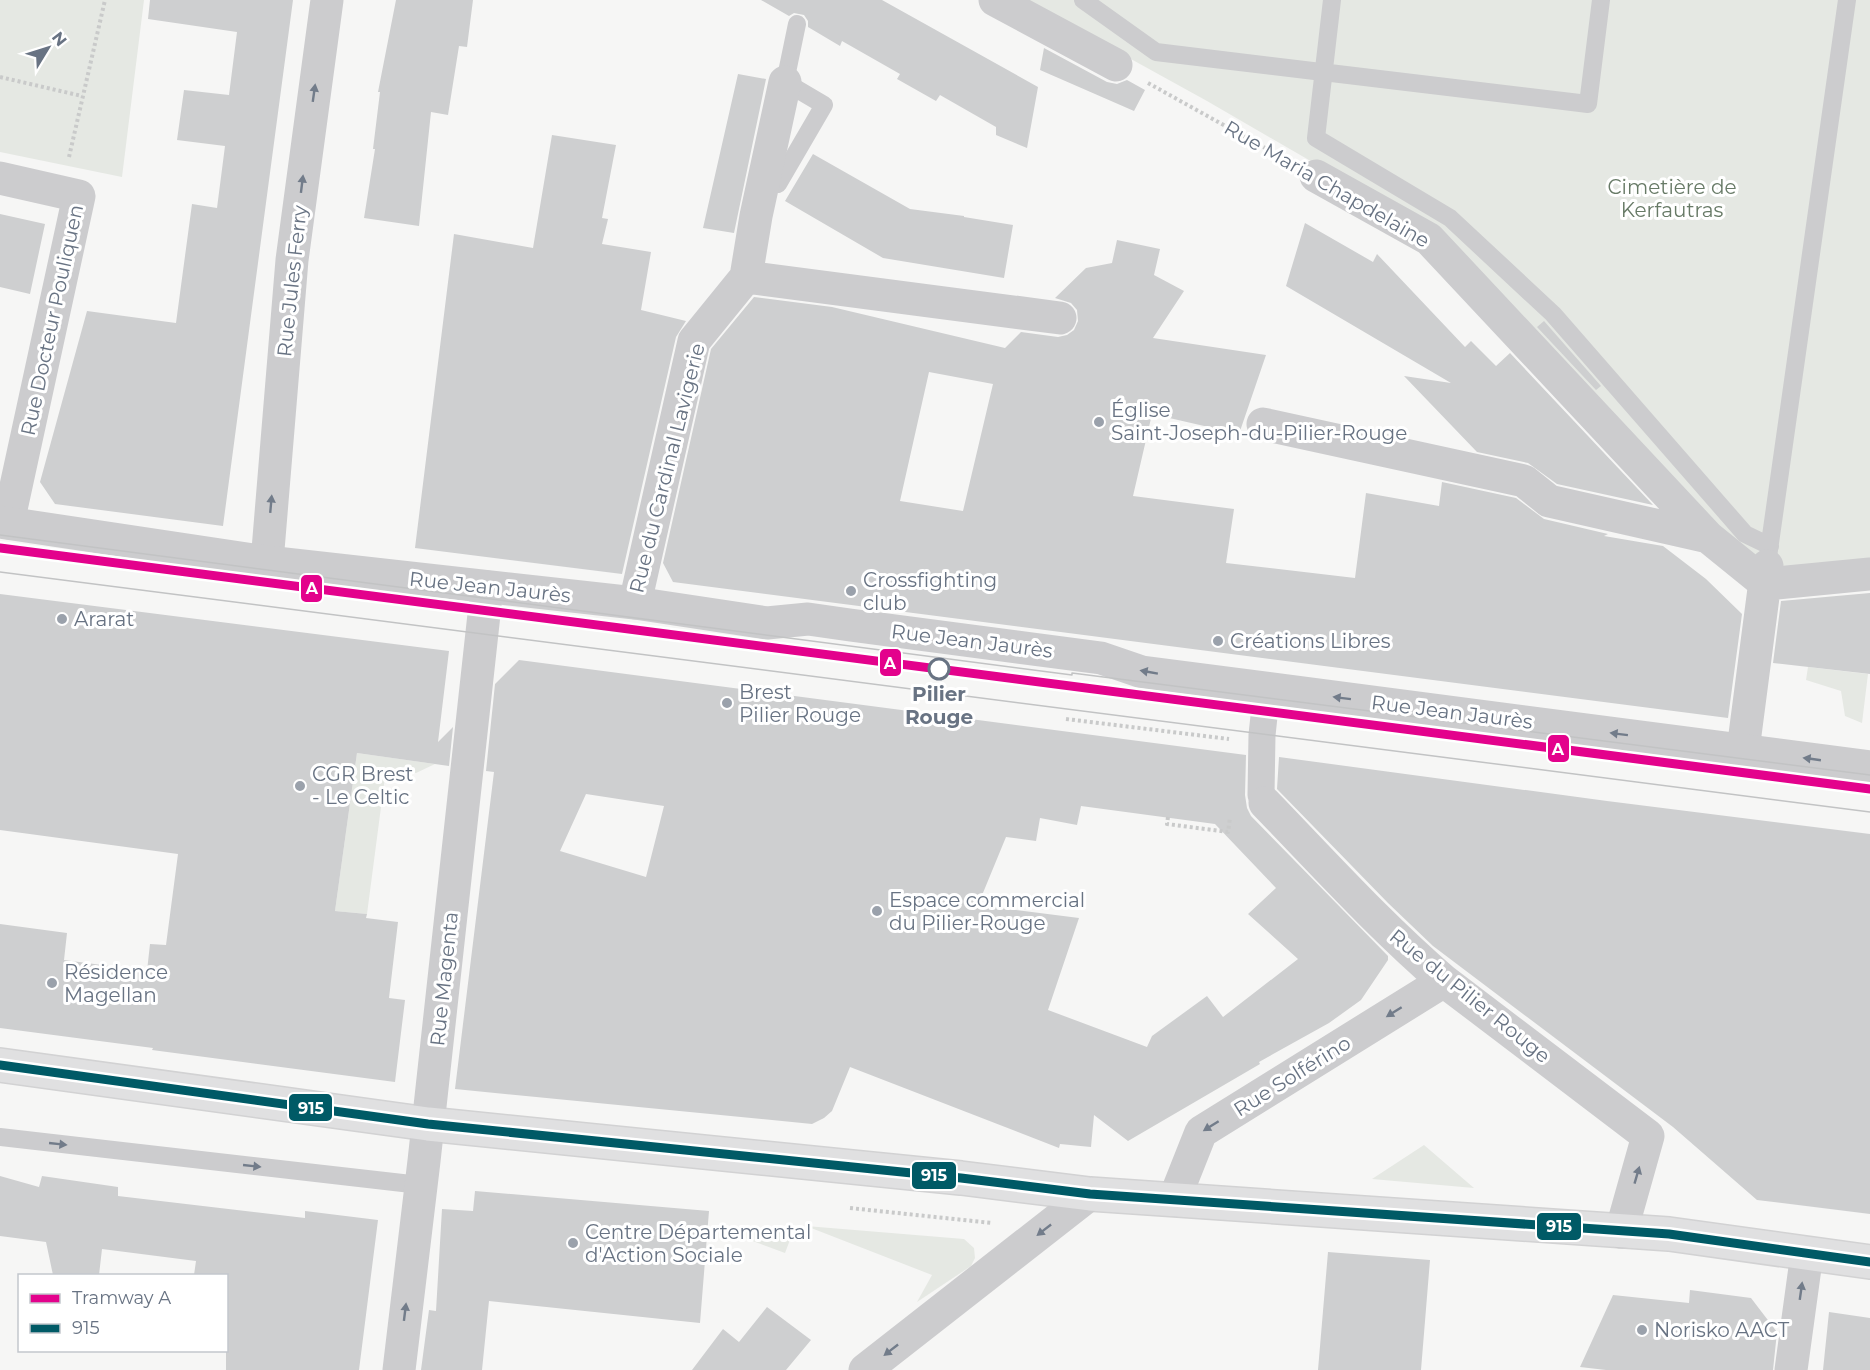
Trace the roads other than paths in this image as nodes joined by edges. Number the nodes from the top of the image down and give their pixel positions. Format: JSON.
{"nodes":[{"id":1,"x":327,"y":0,"type":"edge"},
{"id":2,"x":995,"y":0,"type":"edge"},
{"id":3,"x":1083,"y":0,"type":"edge"},
{"id":4,"x":1332,"y":0,"type":"edge"},
{"id":5,"x":1601,"y":0,"type":"edge"},
{"id":6,"x":1847,"y":0,"type":"edge"},
{"id":7,"x":797,"y":24,"type":"dead end"},
{"id":8,"x":1116,"y":65,"type":"road end"},
{"id":9,"x":1322,"y":73,"type":"junction"},
{"id":10,"x":785,"y":82,"type":"junction"},
{"id":11,"x":1316,"y":176,"type":"road end"},
{"id":12,"x":0,"y":178,"type":"edge"},
{"id":13,"x":778,"y":184,"type":"dead end"},
{"id":14,"x":746,"y":277,"type":"junction"},
{"id":15,"x":1060,"y":318,"type":"dead end"},
{"id":16,"x":1263,"y":424,"type":"dead end"},
{"id":17,"x":4,"y":523,"type":"edge"},
{"id":18,"x":1708,"y":537,"type":"junction"},
{"id":19,"x":267,"y":562,"type":"junction"},
{"id":20,"x":1768,"y":565,"type":"junction"},
{"id":21,"x":1870,"y":574,"type":"edge"},
{"id":22,"x":487,"y":587,"type":"junction"},
{"id":23,"x":635,"y":603,"type":"junction"},
{"id":24,"x":1268,"y":688,"type":"junction"},
{"id":25,"x":1743,"y":750,"type":"junction"},
{"id":26,"x":1870,"y":767,"type":"edge"},
{"id":27,"x":1265,"y":803,"type":"joint"},
{"id":28,"x":1444,"y":981,"type":"junction"},
{"id":29,"x":0,"y":1065,"type":"edge"},
{"id":30,"x":428,"y":1124,"type":"junction"},
{"id":31,"x":0,"y":1137,"type":"edge"},
{"id":32,"x":420,"y":1185,"type":"junction"},
{"id":33,"x":1090,"y":1194,"type":"junction"},
{"id":34,"x":1174,"y":1200,"type":"junction"},
{"id":35,"x":1621,"y":1232,"type":"junction"},
{"id":36,"x":1807,"y":1253,"type":"junction"},
{"id":37,"x":1870,"y":1262,"type":"edge"},
{"id":38,"x":399,"y":1370,"type":"edge"},
{"id":39,"x":865,"y":1370,"type":"edge"},
{"id":40,"x":1791,"y":1370,"type":"edge"}],
"edges":[{"from":19,"to":1,"type":"street","name":"Rue Jules Ferry","one_way":true},
{"from":2,"to":8,"type":"street"},
{"from":3,"to":9,"type":"lane"},
{"from":4,"to":9,"type":"lane"},
{"from":5,"to":9,"type":"lane"},
{"from":6,"to":20,"type":"lane"},
{"from":7,"to":10,"type":"lane"},
{"from":9,"to":20,"type":"lane"},
{"from":10,"to":13,"type":"lane"},
{"from":10,"to":14,"type":"street","name":"Rue du Cardinal Lavigerie"},
{"from":11,"to":18,"type":"street","name":"Rue Maria Chapdelaine"},
{"from":12,"to":17,"type":"street","name":"Rue Docteur Pouliquen"},
{"from":14,"to":15,"type":"street"},
{"from":14,"to":23,"type":"street","name":"Rue du Cardinal Lavigerie"},
{"from":16,"to":18,"type":"street","name":"Rue Maria Chapdelaine"},
{"from":17,"to":19,"type":"street","name":"Rue Jean Jaurès"},
{"from":18,"to":20,"type":"street","name":"Rue Maria Chapdelaine"},
{"from":19,"to":22,"type":"street","name":"Rue Jean Jaurès"},
{"from":20,"to":21,"type":"street"},
{"from":20,"to":25,"type":"street"},
{"from":22,"to":23,"type":"street","name":"Rue Jean Jaurès"},
{"from":22,"to":30,"type":"street","name":"Rue Magenta"},
{"from":24,"to":23,"type":"street","name":"Rue Jean Jaurès","one_way":true},
{"from":25,"to":24,"type":"street","name":"Rue Jean Jaurès","one_way":true},
{"from":24,"to":27,"type":"street","name":"Rue du Pilier Rouge"},
{"from":26,"to":25,"type":"street","name":"Rue Jean Jaurès","one_way":true},
{"from":27,"to":28,"type":"street","name":"Rue du Pilier Rouge"},
{"from":28,"to":34,"type":"street","name":"Rue Solférino","one_way":true},
{"from":35,"to":28,"type":"street","name":"Rue du Pilier Rouge","one_way":true},
{"from":29,"to":30,"type":"main road"},
{"from":30,"to":32,"type":"street","name":"Rue Magenta"},
{"from":30,"to":33,"type":"main road"},
{"from":31,"to":32,"type":"lane","one_way":true},
{"from":38,"to":32,"type":"street","name":"Rue Magenta","one_way":true},
{"from":33,"to":34,"type":"main road"},
{"from":33,"to":39,"type":"street","one_way":true},
{"from":34,"to":35,"type":"main road"},
{"from":35,"to":36,"type":"main road"},
{"from":36,"to":37,"type":"main road"},
{"from":40,"to":36,"type":"street","one_way":true}]}
